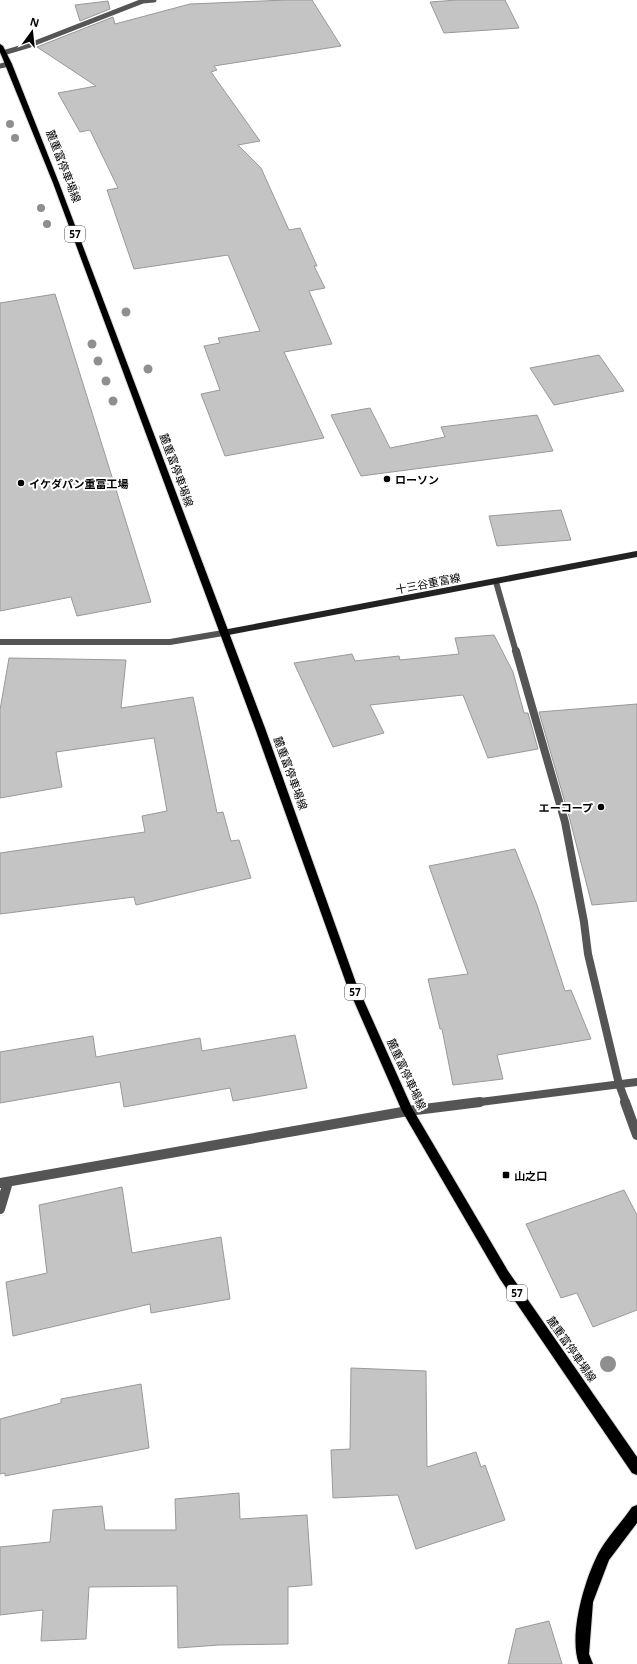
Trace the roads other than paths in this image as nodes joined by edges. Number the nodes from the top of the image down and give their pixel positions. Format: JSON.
{"nodes":[{"id":1,"x":143,"y":0,"type":"edge"},
{"id":2,"x":154,"y":0,"type":"edge"},
{"id":3,"x":2,"y":50,"type":"edge"},
{"id":4,"x":9,"y":64,"type":"junction"},
{"id":5,"x":0,"y":66,"type":"edge"},
{"id":6,"x":637,"y":554,"type":"edge"},
{"id":7,"x":496,"y":582,"type":"junction"},
{"id":8,"x":223,"y":633,"type":"junction"},
{"id":9,"x":0,"y":642,"type":"edge"},
{"id":10,"x":637,"y":1082,"type":"edge"},
{"id":11,"x":619,"y":1084,"type":"junction"},
{"id":12,"x":408,"y":1111,"type":"junction"},
{"id":13,"x":637,"y":1135,"type":"edge"},
{"id":14,"x":4,"y":1183,"type":"edge"},
{"id":15,"x":0,"y":1209,"type":"edge"},
{"id":16,"x":637,"y":1468,"type":"edge"},
{"id":17,"x":637,"y":1512,"type":"edge"},
{"id":18,"x":586,"y":1664,"type":"edge"}],
"edges":[{"from":1,"to":2,"type":"street"},
{"from":1,"to":3,"type":"street"},
{"from":3,"to":4,"type":"main road","name":"麓重富停車場線","number":"57"},
{"from":4,"to":5,"type":"street"},
{"from":4,"to":8,"type":"main road","name":"麓重富停車場線","number":"57"},
{"from":6,"to":7,"type":"main road","name":"十三谷重富線"},
{"from":7,"to":8,"type":"main road","name":"十三谷重富線"},
{"from":7,"to":11,"type":"street"},
{"from":8,"to":9,"type":"street"},
{"from":8,"to":12,"type":"main road","name":"麓重富停車場線","number":"57"},
{"from":10,"to":11,"type":"street"},
{"from":11,"to":12,"type":"street"},
{"from":11,"to":13,"type":"street"},
{"from":12,"to":14,"type":"street"},
{"from":12,"to":16,"type":"main road","name":"麓重富停車場線","number":"57"},
{"from":14,"to":15,"type":"street"},
{"from":17,"to":18,"type":"main road"}]}
